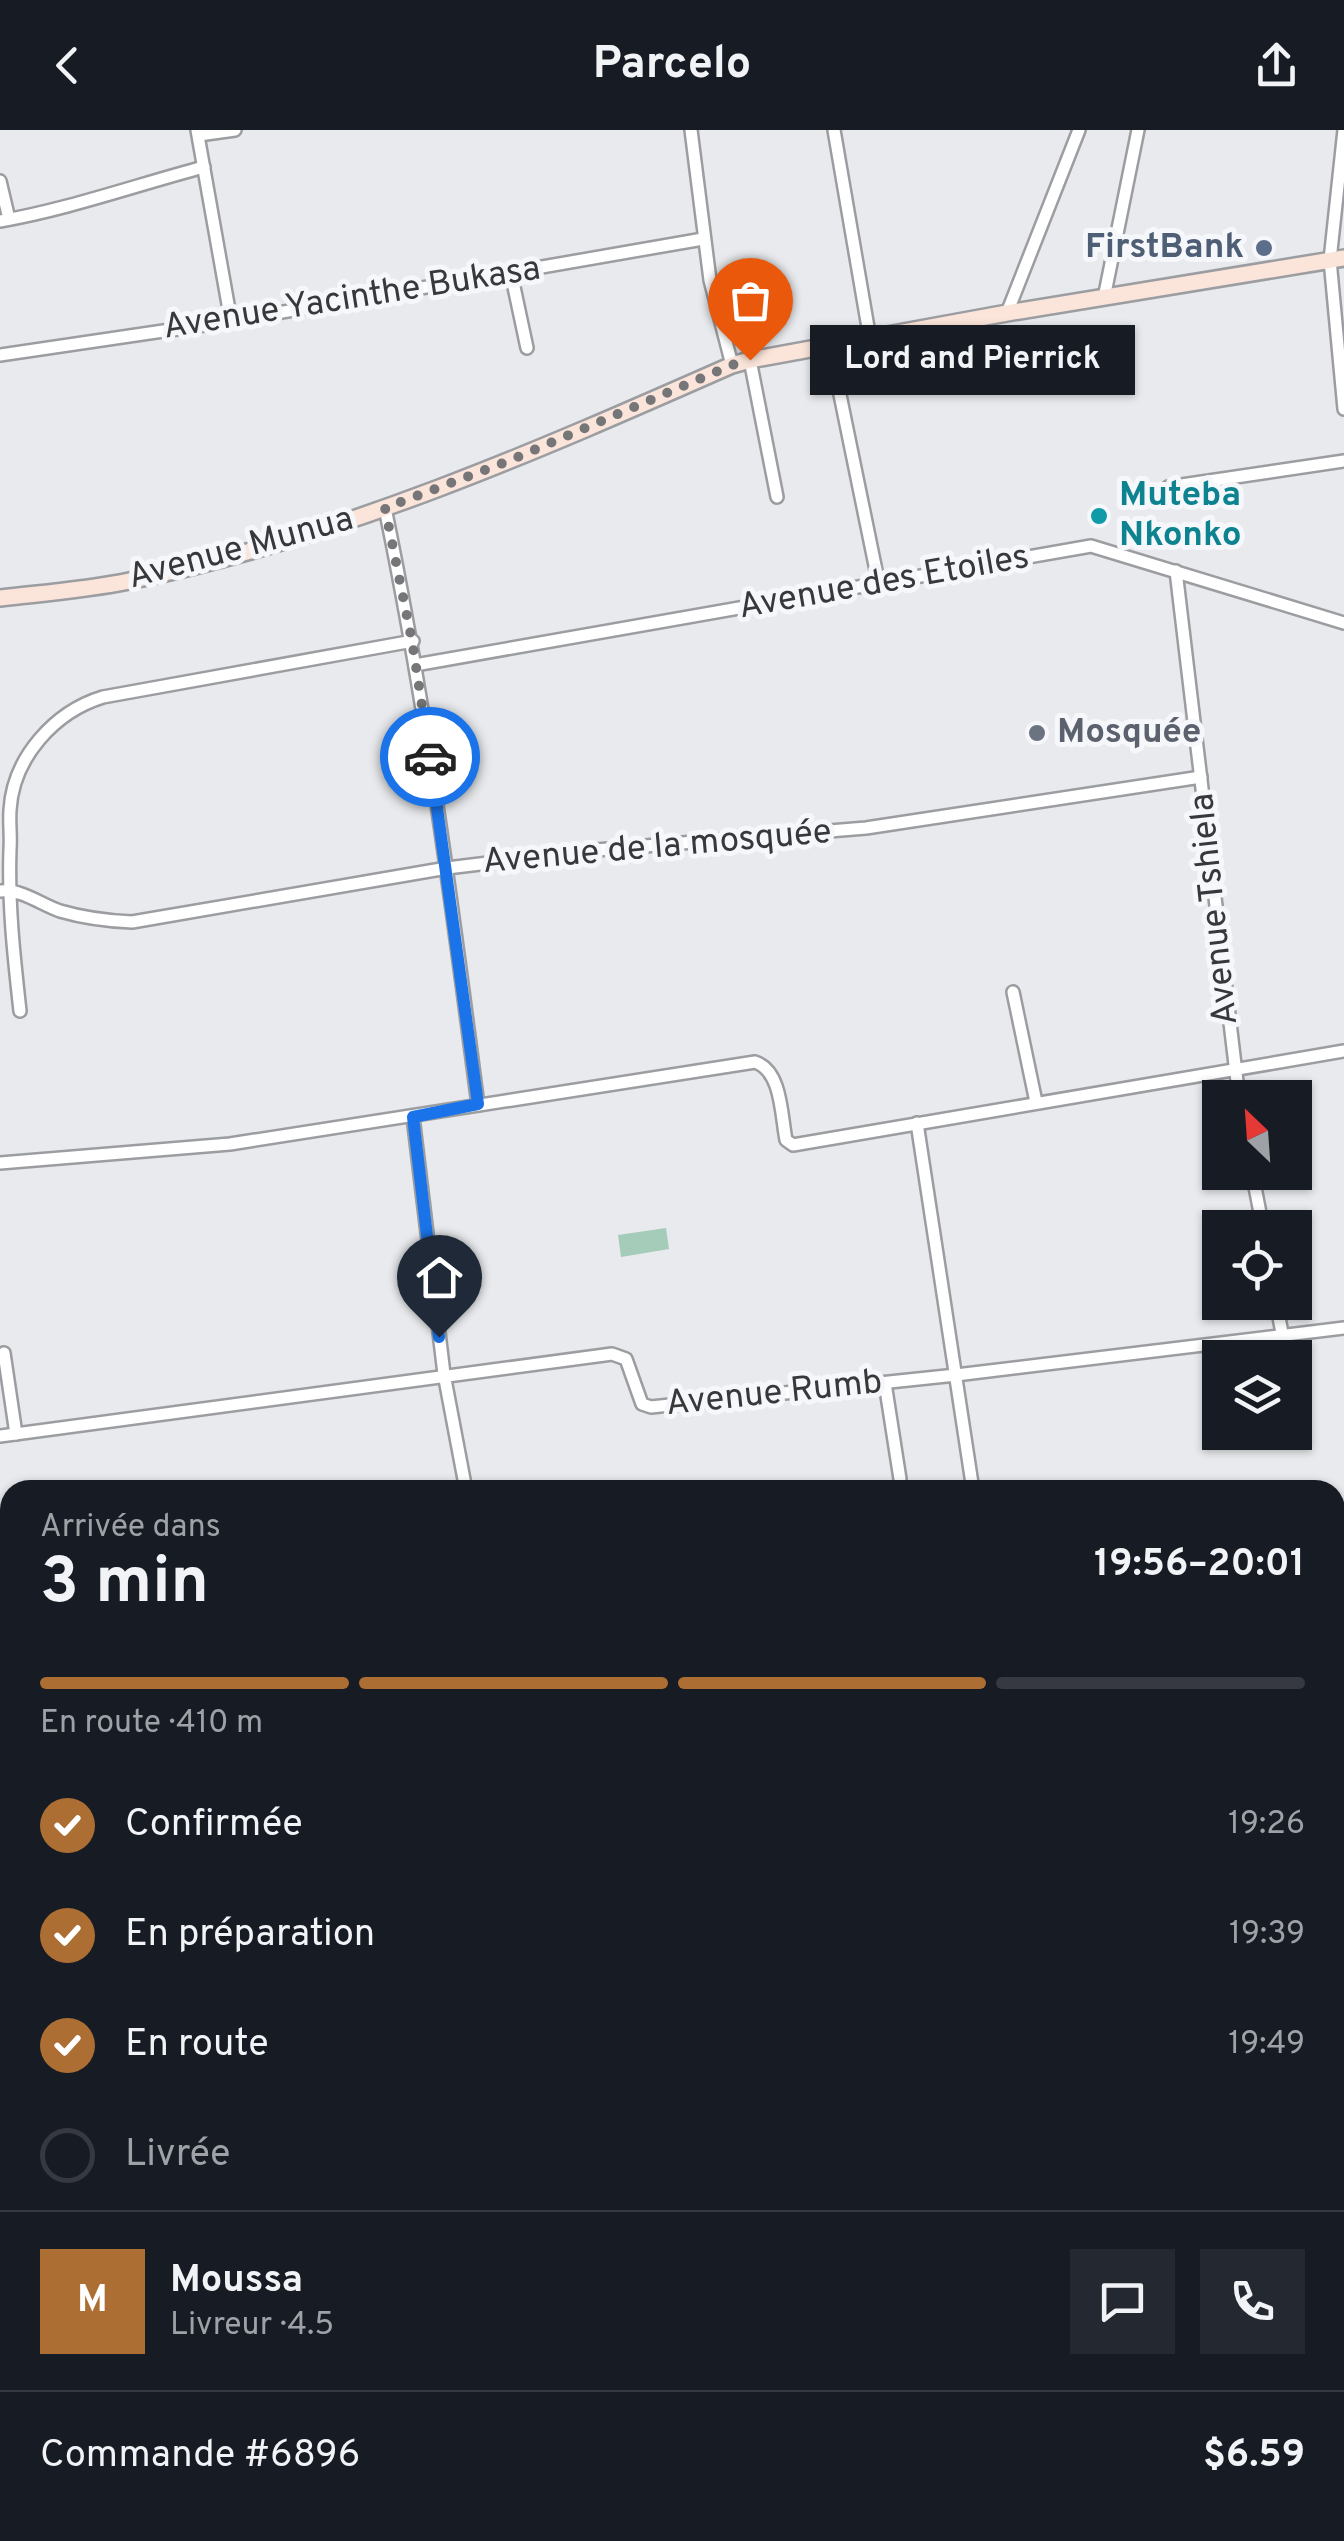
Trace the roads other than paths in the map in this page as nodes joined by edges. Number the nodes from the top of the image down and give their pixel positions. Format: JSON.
{"nodes":[{"id":1,"x":235,"y":130,"type":"edge"},
{"id":2,"x":691,"y":130,"type":"edge"},
{"id":3,"x":834,"y":130,"type":"edge"},
{"id":4,"x":1079,"y":130,"type":"edge"},
{"id":5,"x":1138,"y":130,"type":"edge"},
{"id":6,"x":1344,"y":130,"type":"edge"},
{"id":7,"x":198,"y":133,"type":"edge"},
{"id":8,"x":204,"y":167,"type":"junction"},
{"id":9,"x":0,"y":182,"type":"edge"},
{"id":10,"x":4,"y":220,"type":"edge"},
{"id":11,"x":704,"y":240,"type":"junction"},
{"id":12,"x":1337,"y":259,"type":"edge"},
{"id":13,"x":511,"y":273,"type":"junction"},
{"id":14,"x":1104,"y":298,"type":"junction"},
{"id":15,"x":1007,"y":313,"type":"junction"},
{"id":16,"x":230,"y":321,"type":"junction"},
{"id":17,"x":870,"y":339,"type":"junction"},
{"id":18,"x":830,"y":346,"type":"junction"},
{"id":19,"x":527,"y":348,"type":"dead end"},
{"id":20,"x":0,"y":355,"type":"edge"},
{"id":21,"x":750,"y":360,"type":"junction"},
{"id":22,"x":732,"y":365,"type":"junction"},
{"id":23,"x":1343,"y":383,"type":"edge"},
{"id":24,"x":1344,"y":409,"type":"edge"},
{"id":25,"x":1344,"y":461,"type":"edge"},
{"id":26,"x":1168,"y":487,"type":"dead end"},
{"id":27,"x":777,"y":497,"type":"dead end"},
{"id":28,"x":385,"y":508,"type":"junction"},
{"id":29,"x":1176,"y":571,"type":"junction"},
{"id":30,"x":879,"y":585,"type":"junction"},
{"id":31,"x":0,"y":598,"type":"edge"},
{"id":32,"x":1344,"y":624,"type":"edge"},
{"id":33,"x":412,"y":641,"type":"junction"},
{"id":34,"x":415,"y":665,"type":"junction"},
{"id":35,"x":1200,"y":777,"type":"junction"},
{"id":36,"x":447,"y":868,"type":"junction"},
{"id":37,"x":4,"y":891,"type":"edge"},
{"id":38,"x":1013,"y":992,"type":"dead end"},
{"id":39,"x":20,"y":1012,"type":"dead end"},
{"id":40,"x":1344,"y":1051,"type":"edge"},
{"id":41,"x":1233,"y":1068,"type":"junction"},
{"id":42,"x":1235,"y":1080,"type":"edge"},
{"id":43,"x":1036,"y":1102,"type":"junction"},
{"id":44,"x":478,"y":1104,"type":"junction"},
{"id":45,"x":413,"y":1117,"type":"junction"},
{"id":46,"x":917,"y":1122,"type":"junction"},
{"id":47,"x":0,"y":1163,"type":"edge"},
{"id":48,"x":1279,"y":1320,"type":"edge"},
{"id":49,"x":1344,"y":1328,"type":"edge"},
{"id":50,"x":1282,"y":1333,"type":"junction"},
{"id":51,"x":4,"y":1353,"type":"dead end"},
{"id":52,"x":444,"y":1374,"type":"junction"},
{"id":53,"x":956,"y":1375,"type":"junction"},
{"id":54,"x":885,"y":1382,"type":"junction"},
{"id":55,"x":16,"y":1434,"type":"junction"},
{"id":56,"x":0,"y":1436,"type":"edge"},
{"id":57,"x":900,"y":1479,"type":"dead end"},
{"id":58,"x":464,"y":1480,"type":"edge"},
{"id":59,"x":972,"y":1480,"type":"edge"}],
"edges":[{"from":1,"to":7,"type":"street"},
{"from":2,"to":11,"type":"street"},
{"from":3,"to":17,"type":"street"},
{"from":4,"to":15,"type":"street"},
{"from":5,"to":14,"type":"street"},
{"from":6,"to":12,"type":"street"},
{"from":7,"to":8,"type":"street"},
{"from":8,"to":10,"type":"street"},
{"from":8,"to":16,"type":"street"},
{"from":9,"to":10,"type":"street"},
{"from":11,"to":13,"type":"street","name":"Avenue Yacinthe Bukasa"},
{"from":11,"to":22,"type":"street"},
{"from":12,"to":14,"type":"main road","name":"Avenue Munua"},
{"from":12,"to":23,"type":"street"},
{"from":13,"to":16,"type":"street","name":"Avenue Yacinthe Bukasa"},
{"from":13,"to":19,"type":"street"},
{"from":14,"to":15,"type":"main road","name":"Avenue Munua"},
{"from":15,"to":17,"type":"main road","name":"Avenue Munua"},
{"from":16,"to":20,"type":"street","name":"Avenue Yacinthe Bukasa"},
{"from":17,"to":18,"type":"main road","name":"Avenue Munua"},
{"from":18,"to":21,"type":"main road","name":"Avenue Munua"},
{"from":18,"to":30,"type":"street"},
{"from":21,"to":22,"type":"main road","name":"Avenue Munua"},
{"from":21,"to":27,"type":"street"},
{"from":22,"to":28,"type":"main road","name":"Avenue Munua"},
{"from":23,"to":24,"type":"street"},
{"from":25,"to":26,"type":"street"},
{"from":28,"to":31,"type":"main road","name":"Avenue Munua"},
{"from":28,"to":33,"type":"street"},
{"from":29,"to":30,"type":"street","name":"Avenue des Etoiles"},
{"from":29,"to":32,"type":"street","name":"Avenue des Etoiles"},
{"from":29,"to":35,"type":"street","name":"Avenue Tshiela"},
{"from":30,"to":34,"type":"street","name":"Avenue des Etoiles"},
{"from":33,"to":34,"type":"street"},
{"from":33,"to":37,"type":"street"},
{"from":34,"to":36,"type":"street"},
{"from":35,"to":36,"type":"street","name":"Avenue de la mosquée"},
{"from":35,"to":41,"type":"street","name":"Avenue Tshiela"},
{"from":36,"to":37,"type":"street","name":"Avenue de la mosquée"},
{"from":36,"to":44,"type":"street"},
{"from":37,"to":39,"type":"street"},
{"from":38,"to":43,"type":"street"},
{"from":40,"to":41,"type":"street"},
{"from":41,"to":42,"type":"street","name":"Avenue Tshiela"},
{"from":41,"to":43,"type":"street"},
{"from":43,"to":46,"type":"street"},
{"from":44,"to":45,"type":"street"},
{"from":44,"to":46,"type":"street"},
{"from":45,"to":47,"type":"street"},
{"from":45,"to":52,"type":"street"},
{"from":46,"to":53,"type":"street"},
{"from":48,"to":50,"type":"street"},
{"from":49,"to":50,"type":"street","name":"Avenue Rumb"},
{"from":50,"to":53,"type":"street","name":"Avenue Rumb"},
{"from":51,"to":55,"type":"street"},
{"from":52,"to":54,"type":"street","name":"Avenue Rumb"},
{"from":52,"to":55,"type":"street","name":"Avenue Rumb"},
{"from":52,"to":58,"type":"street"},
{"from":53,"to":54,"type":"street","name":"Avenue Rumb"},
{"from":53,"to":59,"type":"street"},
{"from":54,"to":57,"type":"street"},
{"from":55,"to":56,"type":"street","name":"Avenue Rumb"}]}
